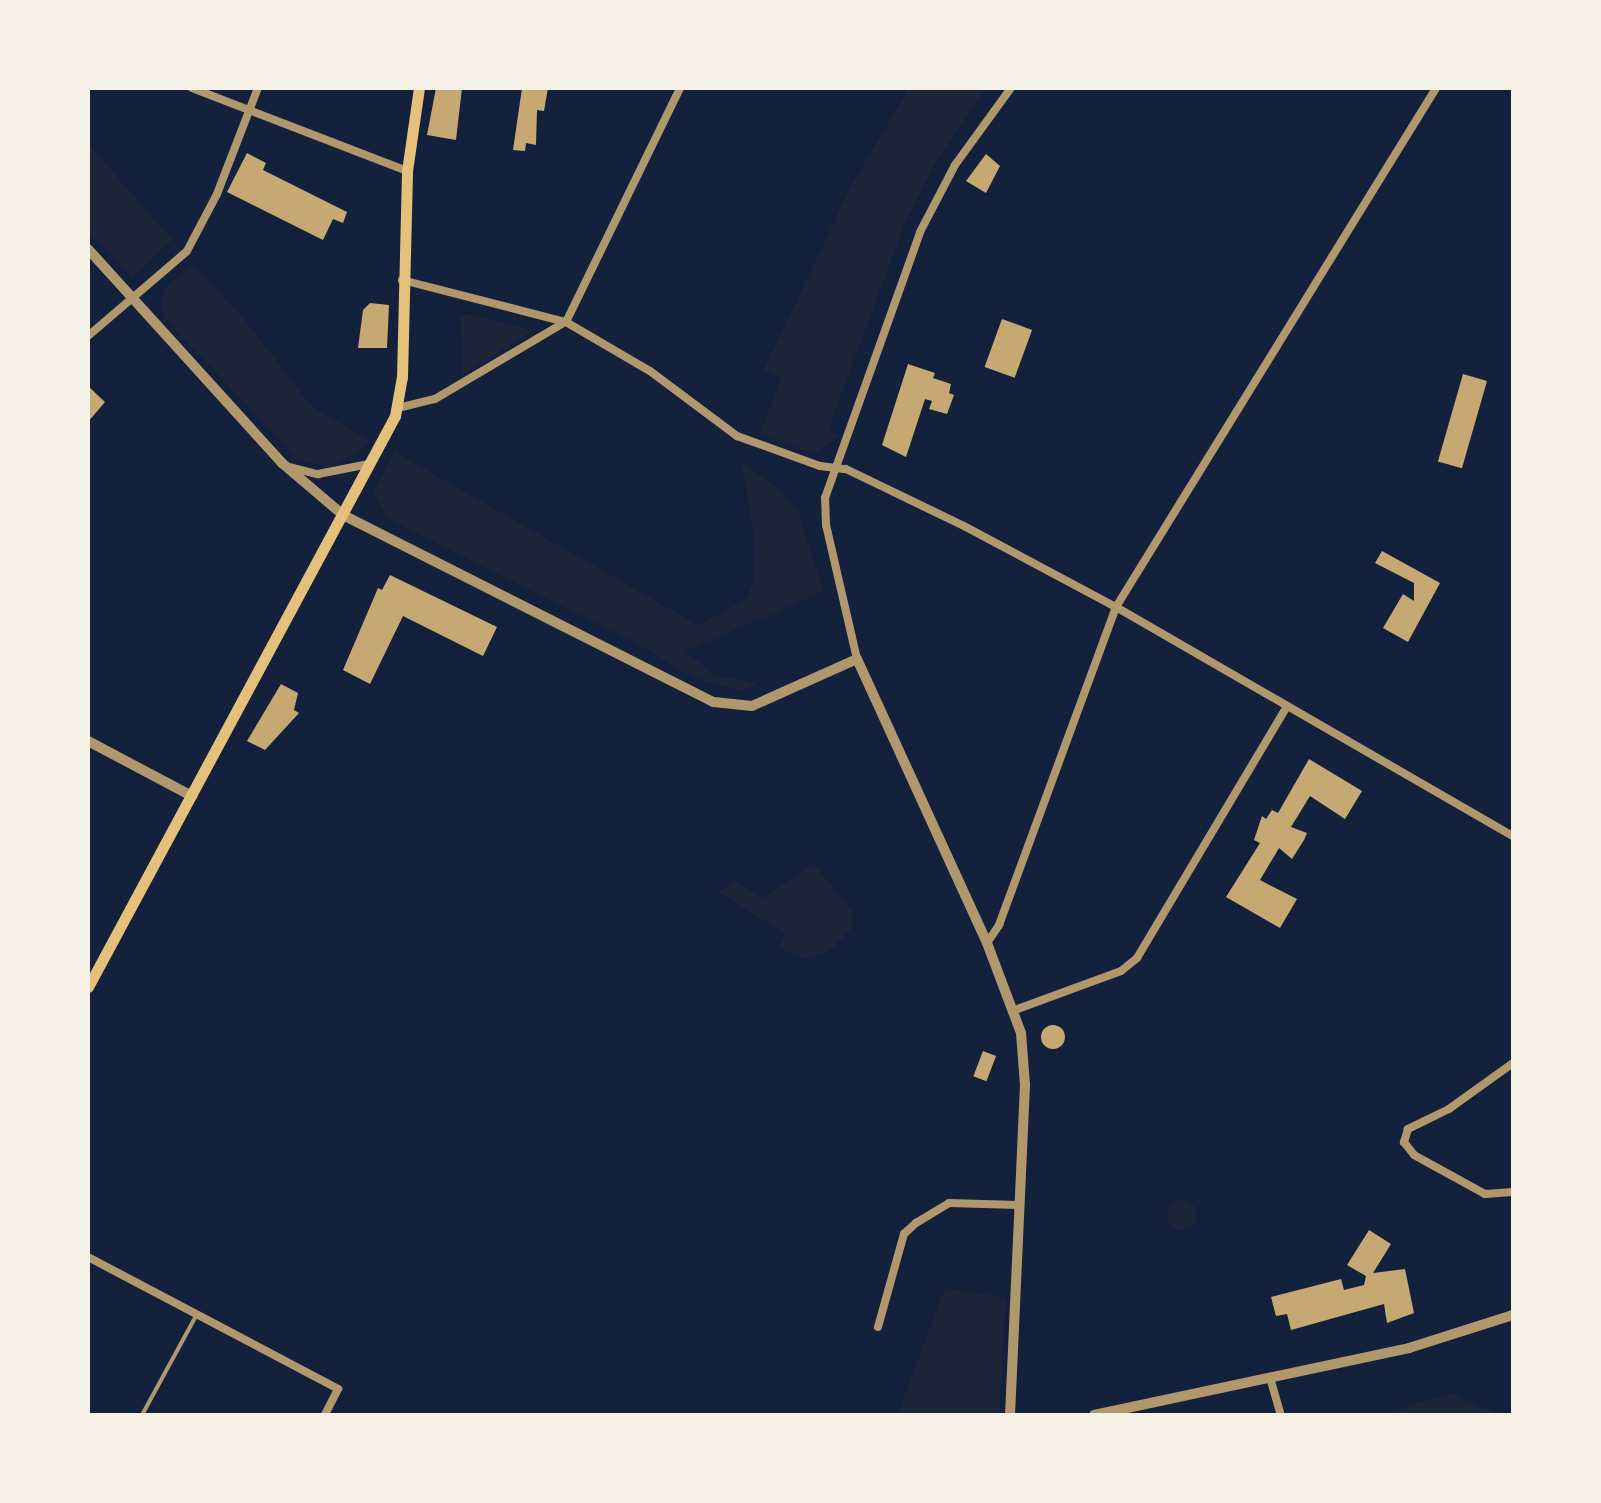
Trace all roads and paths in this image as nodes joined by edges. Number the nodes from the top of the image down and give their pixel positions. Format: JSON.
{"nodes":[{"id":1,"x":192,"y":88,"type":"edge"},
{"id":2,"x":258,"y":88,"type":"edge"},
{"id":3,"x":419,"y":88,"type":"edge"},
{"id":4,"x":680,"y":88,"type":"edge"},
{"id":5,"x":1011,"y":88,"type":"edge"},
{"id":6,"x":1436,"y":88,"type":"edge"},
{"id":7,"x":252,"y":110,"type":"junction"},
{"id":8,"x":407,"y":171,"type":"junction"},
{"id":9,"x":88,"y":249,"type":"edge"},
{"id":10,"x":401,"y":279,"type":"junction"},
{"id":11,"x":131,"y":299,"type":"junction"},
{"id":12,"x":566,"y":322,"type":"junction"},
{"id":13,"x":88,"y":336,"type":"edge"},
{"id":14,"x":398,"y":408,"type":"junction"},
{"id":15,"x":282,"y":463,"type":"junction"},
{"id":16,"x":370,"y":464,"type":"junction"},
{"id":17,"x":834,"y":468,"type":"junction"},
{"id":18,"x":343,"y":515,"type":"junction"},
{"id":19,"x":1116,"y":607,"type":"junction"},
{"id":20,"x":857,"y":659,"type":"junction"},
{"id":21,"x":1287,"y":706,"type":"junction"},
{"id":22,"x":88,"y":741,"type":"edge"},
{"id":23,"x":192,"y":796,"type":"junction"},
{"id":24,"x":1513,"y":836,"type":"edge"},
{"id":25,"x":987,"y":943,"type":"junction"},
{"id":26,"x":94,"y":962,"type":"edge"},
{"id":27,"x":88,"y":987,"type":"edge"},
{"id":28,"x":1015,"y":1010,"type":"junction"},
{"id":29,"x":1513,"y":1063,"type":"edge"},
{"id":30,"x":1513,"y":1192,"type":"edge"},
{"id":31,"x":1018,"y":1205,"type":"junction"},
{"id":32,"x":88,"y":1257,"type":"edge"},
{"id":33,"x":197,"y":1314,"type":"junction"},
{"id":34,"x":1513,"y":1315,"type":"edge"},
{"id":35,"x":878,"y":1327,"type":"dead end"},
{"id":36,"x":1271,"y":1381,"type":"junction"},
{"id":37,"x":142,"y":1415,"type":"edge"},
{"id":38,"x":325,"y":1415,"type":"edge"},
{"id":39,"x":1010,"y":1415,"type":"edge"},
{"id":40,"x":1094,"y":1415,"type":"edge"},
{"id":41,"x":1281,"y":1415,"type":"edge"}],
"edges":[{"from":1,"to":7,"type":"street"},
{"from":2,"to":7,"type":"street"},
{"from":3,"to":8,"type":"main road"},
{"from":4,"to":12,"type":"street"},
{"from":5,"to":17,"type":"street"},
{"from":6,"to":19,"type":"street"},
{"from":7,"to":8,"type":"street"},
{"from":7,"to":11,"type":"street"},
{"from":8,"to":10,"type":"main road"},
{"from":9,"to":11,"type":"street"},
{"from":10,"to":12,"type":"street"},
{"from":10,"to":14,"type":"main road"},
{"from":11,"to":13,"type":"street"},
{"from":11,"to":15,"type":"street"},
{"from":12,"to":14,"type":"street"},
{"from":12,"to":17,"type":"street"},
{"from":14,"to":16,"type":"main road"},
{"from":15,"to":16,"type":"street"},
{"from":15,"to":18,"type":"street"},
{"from":16,"to":18,"type":"main road"},
{"from":17,"to":19,"type":"street"},
{"from":17,"to":20,"type":"street"},
{"from":18,"to":20,"type":"street"},
{"from":18,"to":23,"type":"main road"},
{"from":19,"to":21,"type":"street"},
{"from":19,"to":25,"type":"street"},
{"from":20,"to":25,"type":"street"},
{"from":21,"to":24,"type":"street"},
{"from":21,"to":28,"type":"street"},
{"from":22,"to":23,"type":"street"},
{"from":23,"to":26,"type":"main road"},
{"from":25,"to":28,"type":"street"},
{"from":26,"to":27,"type":"main road"},
{"from":28,"to":31,"type":"street"},
{"from":29,"to":30,"type":"street"},
{"from":31,"to":35,"type":"street"},
{"from":31,"to":39,"type":"street"},
{"from":32,"to":33,"type":"street"},
{"from":33,"to":37,"type":"lane"},
{"from":33,"to":38,"type":"street"},
{"from":34,"to":36,"type":"street"},
{"from":36,"to":40,"type":"street"},
{"from":36,"to":41,"type":"street"}]}
